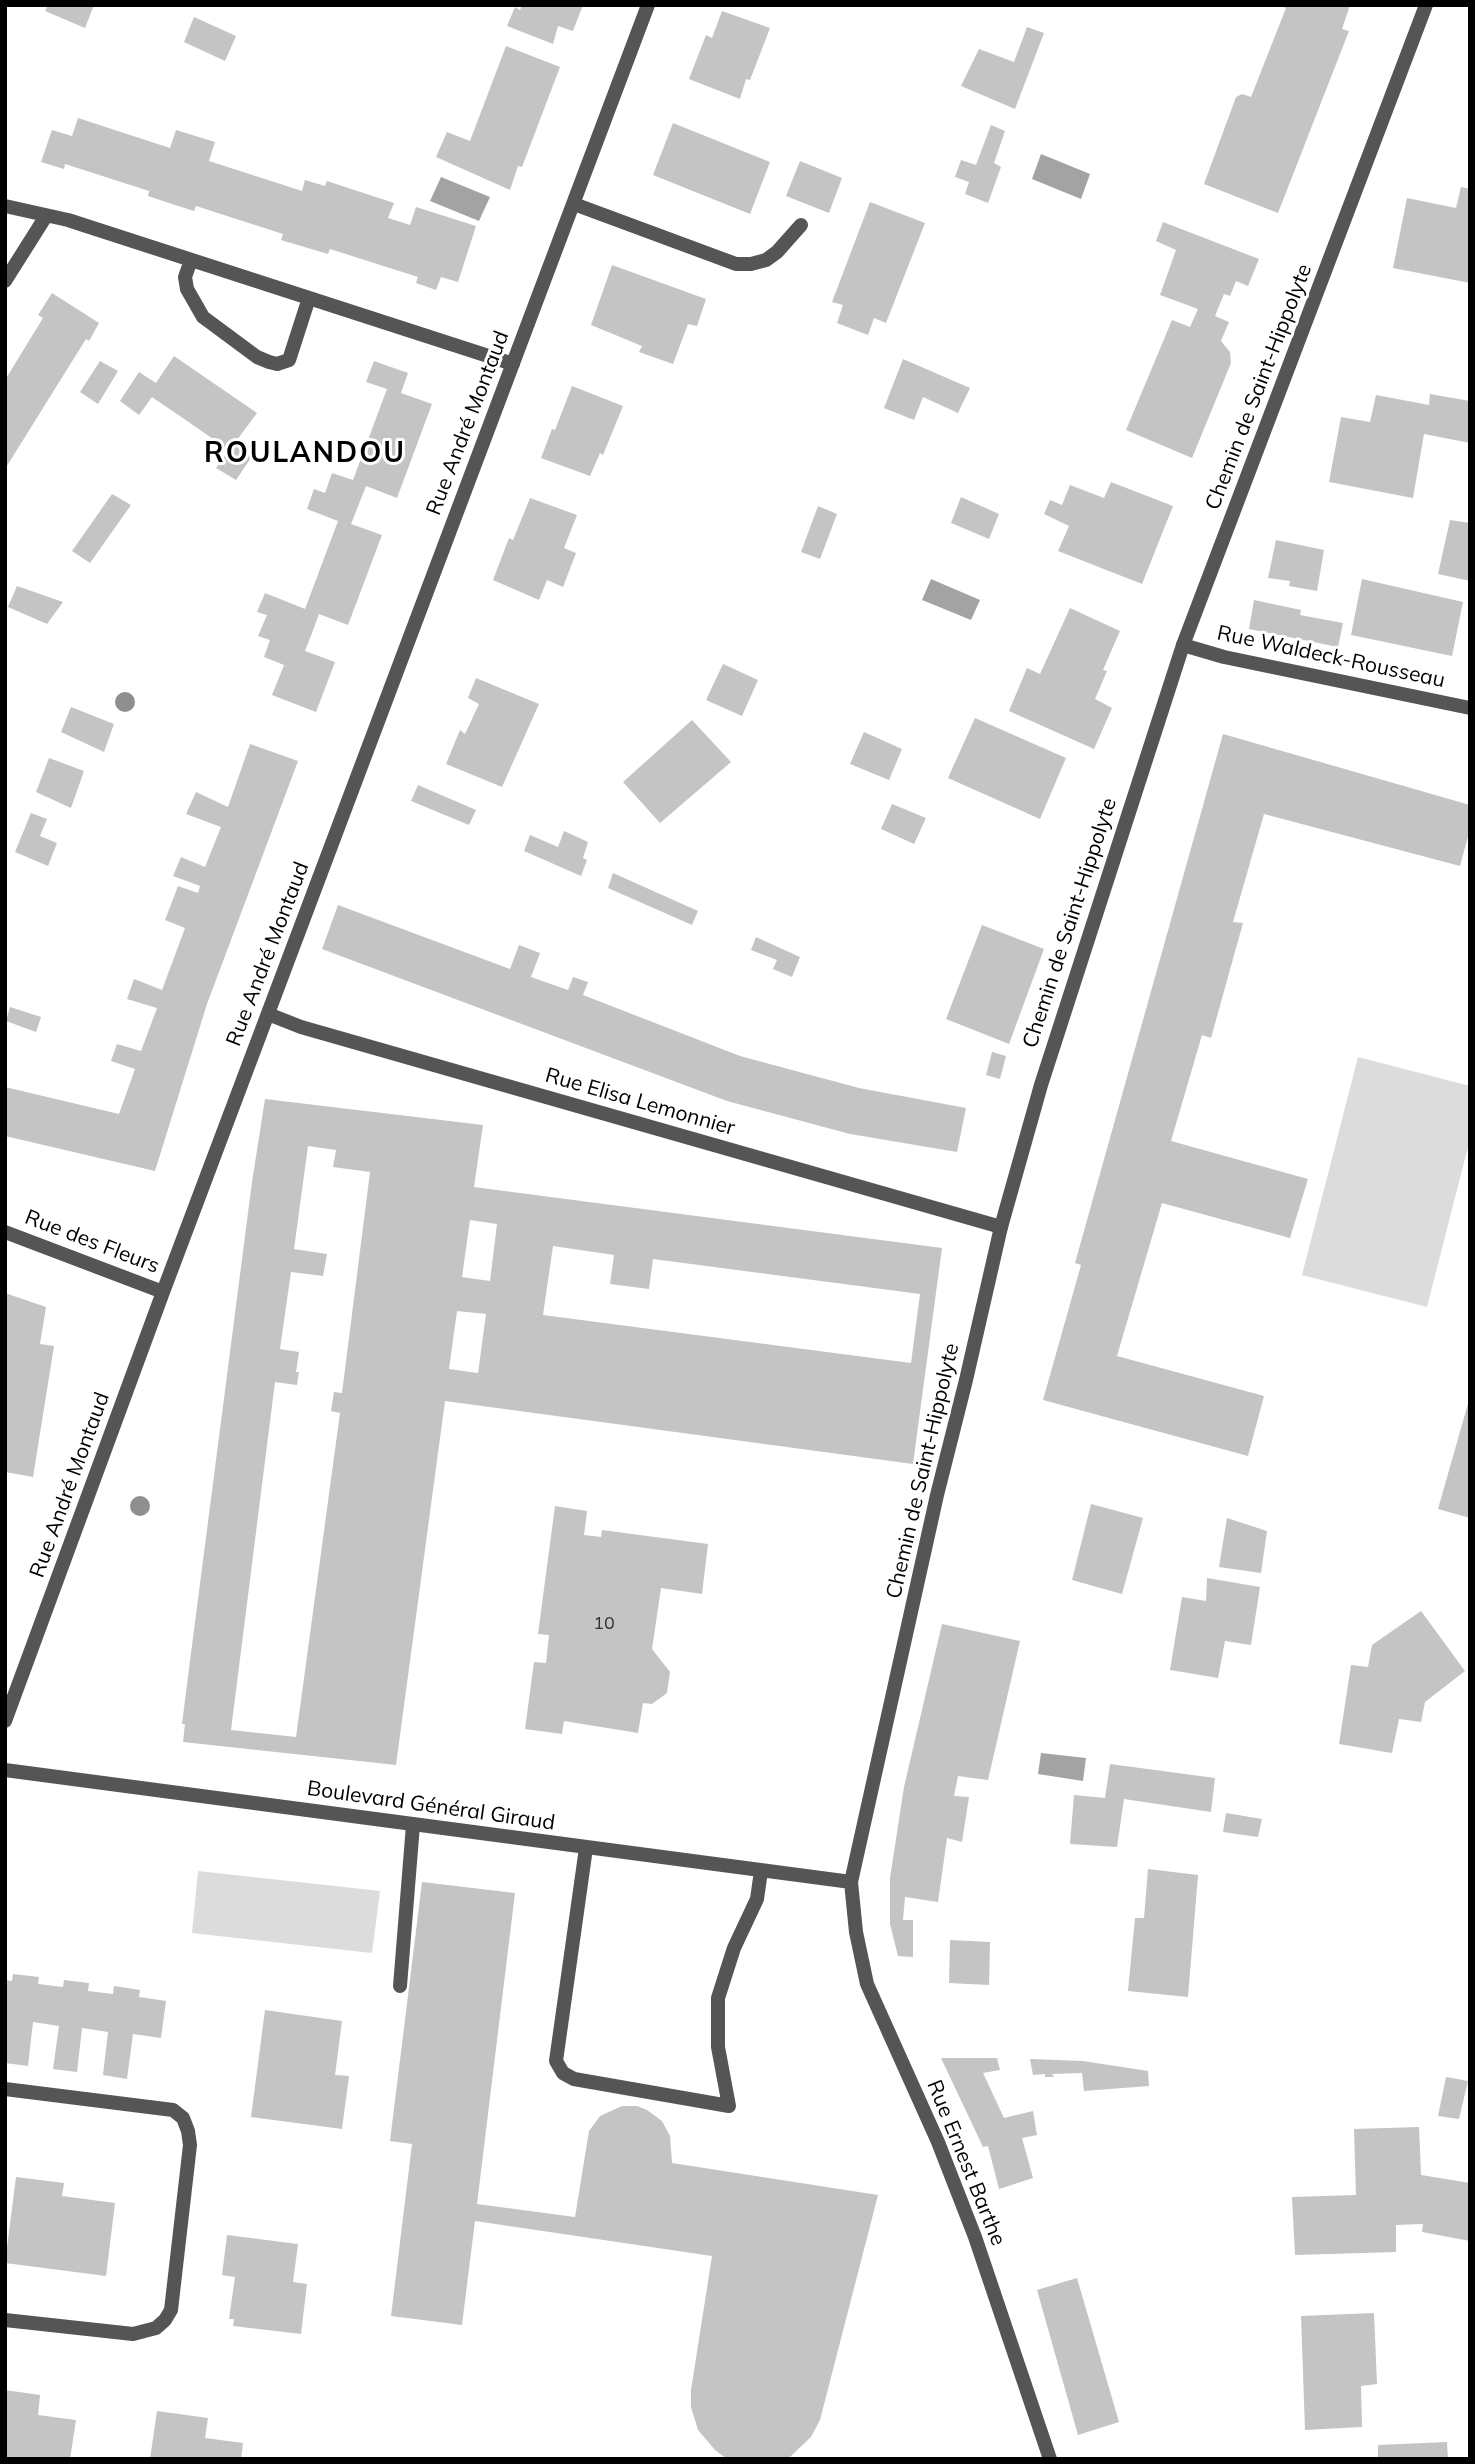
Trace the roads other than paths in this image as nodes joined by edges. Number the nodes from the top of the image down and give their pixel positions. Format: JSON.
{"nodes":[{"id":1,"x":648,"y":5,"type":"edge"},
{"id":2,"x":1426,"y":5,"type":"edge"},
{"id":3,"x":574,"y":204,"type":"junction"},
{"id":4,"x":5,"y":206,"type":"edge"},
{"id":5,"x":46,"y":216,"type":"junction"},
{"id":6,"x":801,"y":225,"type":"dead end"},
{"id":7,"x":191,"y":260,"type":"junction"},
{"id":8,"x":5,"y":281,"type":"edge"},
{"id":9,"x":309,"y":298,"type":"junction"},
{"id":10,"x":513,"y":364,"type":"junction"},
{"id":11,"x":1183,"y":645,"type":"junction"},
{"id":12,"x":1470,"y":708,"type":"edge"},
{"id":13,"x":268,"y":1014,"type":"junction"},
{"id":14,"x":1001,"y":1227,"type":"junction"},
{"id":15,"x":5,"y":1232,"type":"edge"},
{"id":16,"x":163,"y":1292,"type":"junction"},
{"id":17,"x":5,"y":1721,"type":"edge"},
{"id":18,"x":5,"y":1770,"type":"edge"},
{"id":19,"x":413,"y":1825,"type":"junction"},
{"id":20,"x":586,"y":1848,"type":"junction"},
{"id":21,"x":761,"y":1871,"type":"junction"},
{"id":22,"x":851,"y":1882,"type":"junction"},
{"id":23,"x":400,"y":1986,"type":"dead end"},
{"id":24,"x":5,"y":2089,"type":"edge"},
{"id":25,"x":5,"y":2320,"type":"edge"},
{"id":26,"x":1050,"y":2459,"type":"edge"}],
"edges":[{"from":1,"to":3,"type":"street","name":"Rue André Montaud"},
{"from":2,"to":11,"type":"street","name":"Chemin de Saint-Hippolyte"},
{"from":3,"to":6,"type":"street"},
{"from":3,"to":10,"type":"street","name":"Rue André Montaud"},
{"from":4,"to":5,"type":"street"},
{"from":5,"to":7,"type":"street"},
{"from":5,"to":8,"type":"street"},
{"from":7,"to":9,"type":"street"},
{"from":7,"to":9,"type":"street"},
{"from":9,"to":10,"type":"street"},
{"from":10,"to":13,"type":"street","name":"Rue André Montaud"},
{"from":11,"to":12,"type":"street","name":"Rue Waldeck-Rousseau"},
{"from":11,"to":14,"type":"street","name":"Chemin de Saint-Hippolyte"},
{"from":13,"to":14,"type":"street","name":"Rue Elisa Lemonnier"},
{"from":13,"to":16,"type":"street","name":"Rue André Montaud"},
{"from":14,"to":22,"type":"street","name":"Chemin de Saint-Hippolyte"},
{"from":15,"to":16,"type":"street","name":"Rue des Fleurs"},
{"from":16,"to":17,"type":"street","name":"Rue André Montaud"},
{"from":18,"to":19,"type":"street","name":"Boulevard Général Giraud"},
{"from":19,"to":20,"type":"street","name":"Boulevard Général Giraud"},
{"from":19,"to":23,"type":"street"},
{"from":20,"to":21,"type":"street","name":"Boulevard Général Giraud"},
{"from":20,"to":21,"type":"street"},
{"from":21,"to":22,"type":"street","name":"Boulevard Général Giraud"},
{"from":22,"to":26,"type":"street","name":"Rue Ernest Barthe"},
{"from":24,"to":25,"type":"street"}]}
